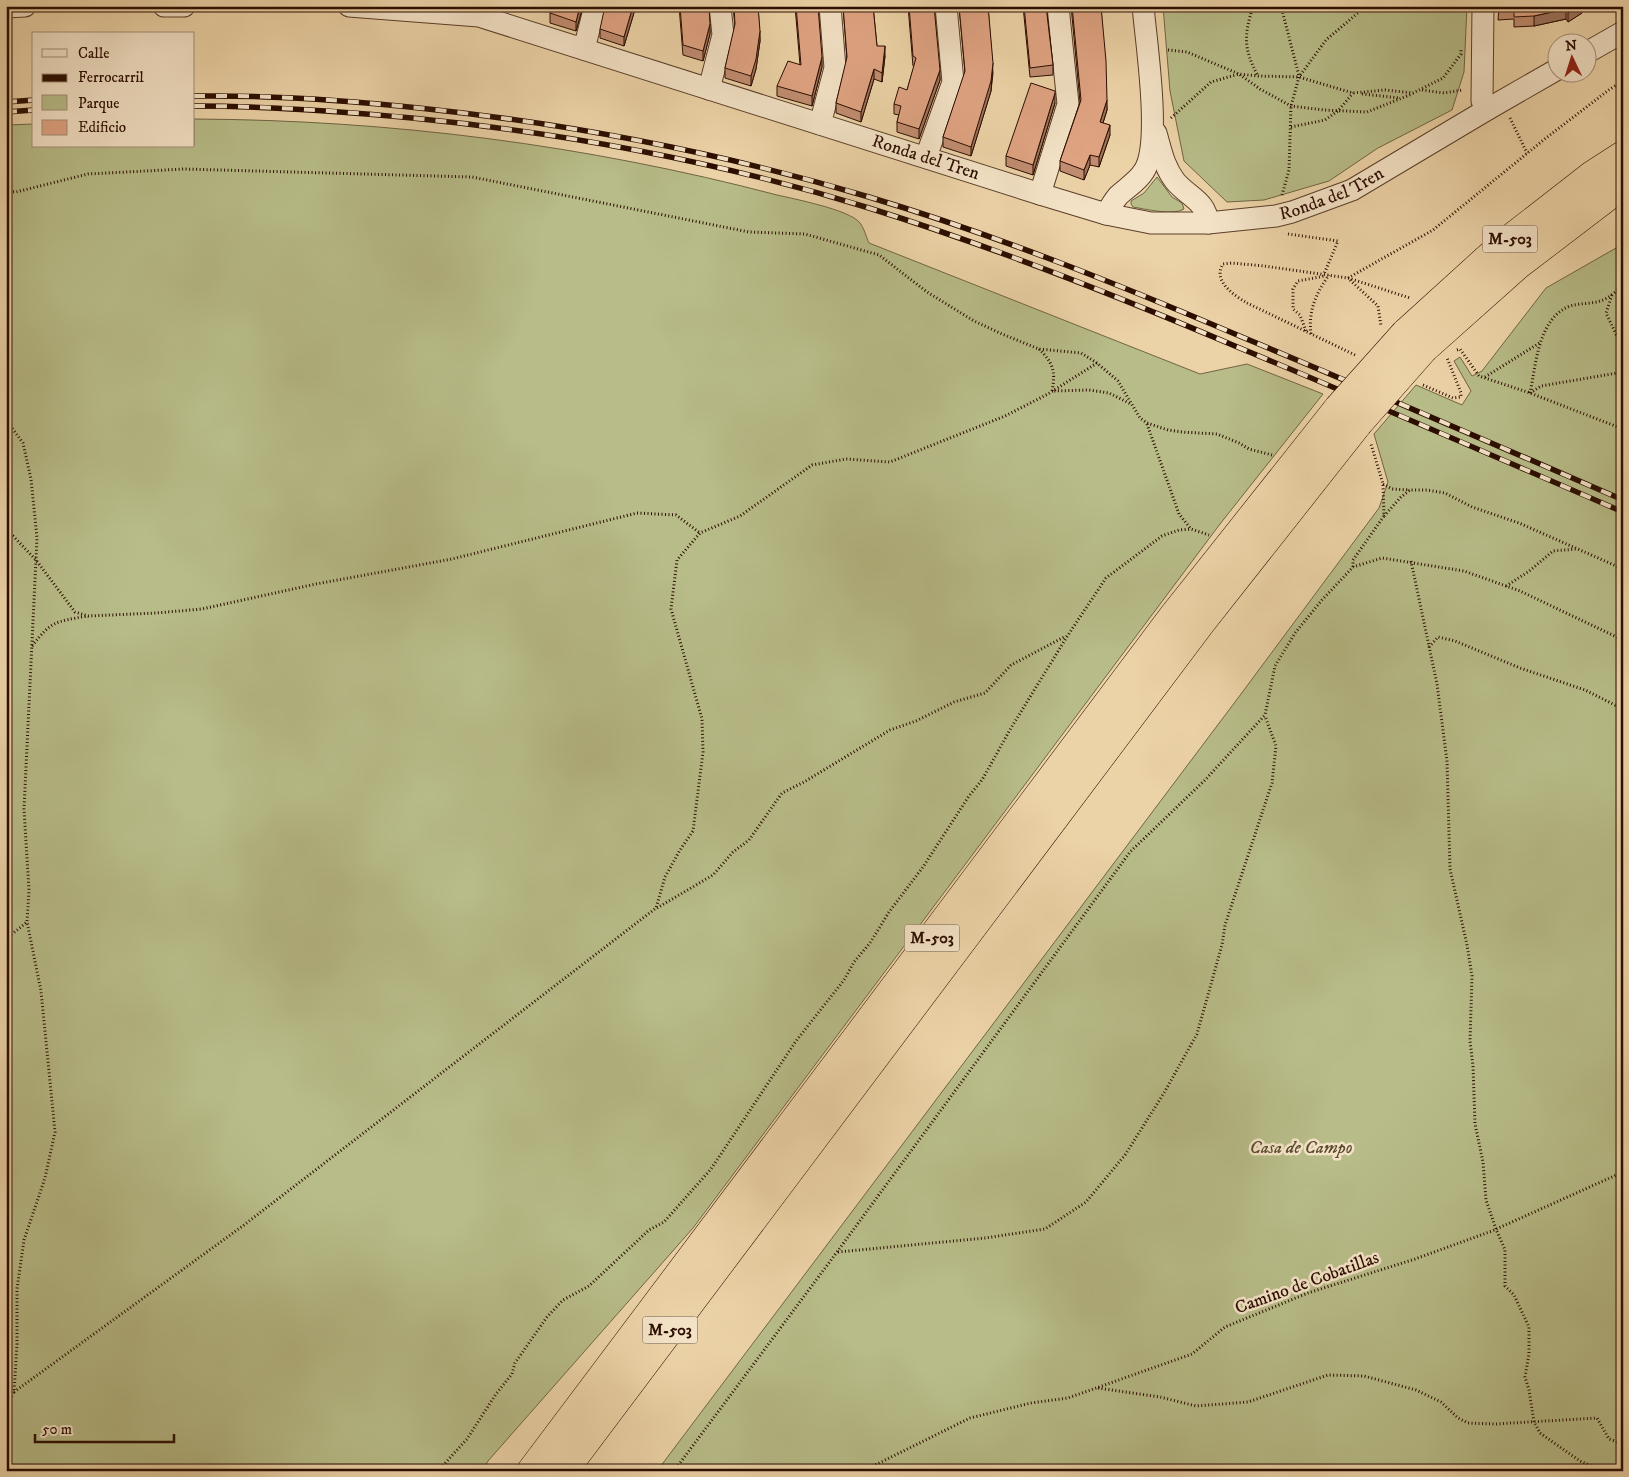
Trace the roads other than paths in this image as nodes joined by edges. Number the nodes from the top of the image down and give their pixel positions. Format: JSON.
{"nodes":[{"id":1,"x":25,"y":6,"type":"edge"},
{"id":2,"x":164,"y":6,"type":"edge"},
{"id":3,"x":179,"y":6,"type":"edge"},
{"id":4,"x":184,"y":6,"type":"edge"},
{"id":5,"x":349,"y":6,"type":"edge"},
{"id":6,"x":595,"y":6,"type":"edge"},
{"id":7,"x":720,"y":6,"type":"edge"},
{"id":8,"x":830,"y":6,"type":"edge"},
{"id":9,"x":946,"y":6,"type":"edge"},
{"id":10,"x":1058,"y":6,"type":"edge"},
{"id":11,"x":1143,"y":6,"type":"edge"},
{"id":12,"x":1483,"y":6,"type":"edge"},
{"id":13,"x":6,"y":7,"type":"edge"},
{"id":14,"x":374,"y":7,"type":"edge"},
{"id":15,"x":479,"y":11,"type":"edge"},
{"id":16,"x":1623,"y":32,"type":"edge"},
{"id":17,"x":1596,"y":47,"type":"edge"},
{"id":18,"x":584,"y":49,"type":"junction"},
{"id":19,"x":1546,"y":76,"type":"edge"},
{"id":20,"x":709,"y":89,"type":"junction"},
{"id":21,"x":1495,"y":105,"type":"junction"},
{"id":22,"x":820,"y":124,"type":"junction"},
{"id":23,"x":1154,"y":124,"type":"junction"},
{"id":24,"x":1623,"y":154,"type":"edge"},
{"id":25,"x":926,"y":157,"type":"junction"},
{"id":26,"x":1623,"y":185,"type":"edge"},
{"id":27,"x":1040,"y":194,"type":"junction"},
{"id":28,"x":1106,"y":214,"type":"junction"},
{"id":29,"x":1208,"y":223,"type":"junction"},
{"id":30,"x":1404,"y":339,"type":"junction"},
{"id":31,"x":1355,"y":424,"type":"junction"},
{"id":32,"x":531,"y":1471,"type":"edge"},
{"id":33,"x":564,"y":1471,"type":"edge"}],
"edges":[{"from":1,"to":13,"type":"street"},
{"from":2,"to":3,"type":"street"},
{"from":3,"to":4,"type":"street"},
{"from":5,"to":14,"type":"street","name":"Ronda del Tren"},
{"from":6,"to":18,"type":"street"},
{"from":7,"to":20,"type":"street"},
{"from":8,"to":22,"type":"street"},
{"from":9,"to":25,"type":"street"},
{"from":10,"to":27,"type":"street"},
{"from":11,"to":23,"type":"street"},
{"from":12,"to":21,"type":"street"},
{"from":14,"to":15,"type":"street","name":"Ronda del Tren"},
{"from":15,"to":18,"type":"street","name":"Ronda del Tren"},
{"from":16,"to":17,"type":"street"},
{"from":18,"to":20,"type":"street","name":"Ronda del Tren"},
{"from":19,"to":21,"type":"street","name":"Ronda del Tren"},
{"from":20,"to":22,"type":"street","name":"Ronda del Tren"},
{"from":21,"to":29,"type":"street","name":"Ronda del Tren"},
{"from":22,"to":25,"type":"street","name":"Ronda del Tren"},
{"from":23,"to":28,"type":"street"},
{"from":23,"to":29,"type":"street"},
{"from":24,"to":30,"type":"highway","number":"M-503"},
{"from":25,"to":27,"type":"street","name":"Ronda del Tren"},
{"from":26,"to":30,"type":"highway","number":"M-503"},
{"from":27,"to":28,"type":"street","name":"Ronda del Tren"},
{"from":28,"to":29,"type":"street","name":"Ronda del Tren"},
{"from":30,"to":31,"type":"highway","number":"M-503","bridge":true},
{"from":31,"to":32,"type":"highway","number":"M-503"},
{"from":31,"to":33,"type":"highway","number":"M-503"}]}
